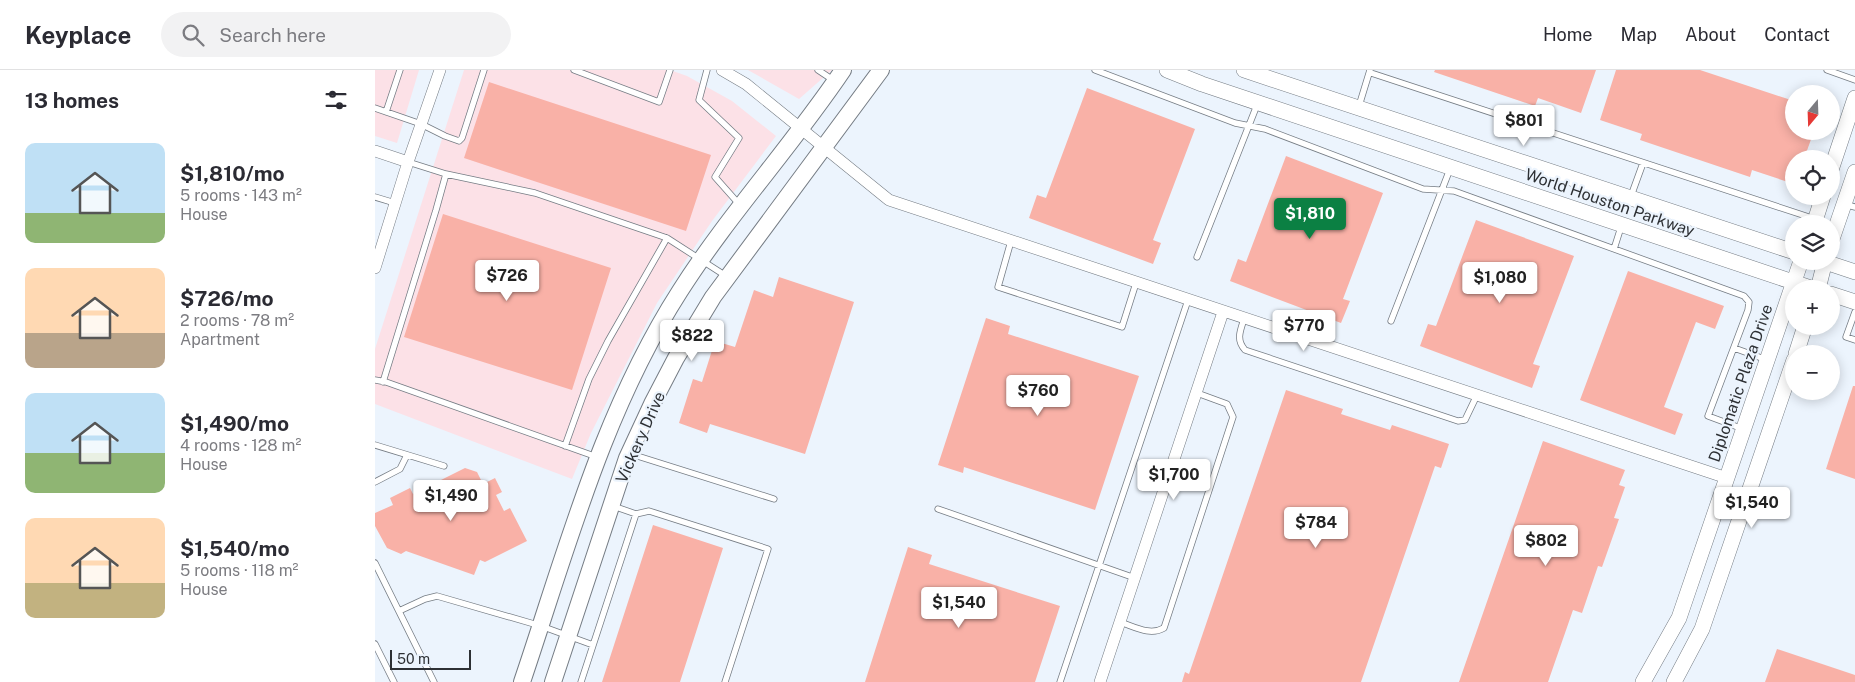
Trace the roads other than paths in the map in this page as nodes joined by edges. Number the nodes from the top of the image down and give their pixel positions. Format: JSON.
{"nodes":[{"id":1,"x":400,"y":70,"type":"edge"},
{"id":2,"x":440,"y":70,"type":"edge"},
{"id":3,"x":484,"y":70,"type":"edge"},
{"id":4,"x":574,"y":70,"type":"edge"},
{"id":5,"x":670,"y":70,"type":"edge"},
{"id":6,"x":707,"y":70,"type":"edge"},
{"id":7,"x":722,"y":70,"type":"edge"},
{"id":8,"x":818,"y":70,"type":"edge"},
{"id":9,"x":881,"y":70,"type":"edge"},
{"id":10,"x":1095,"y":70,"type":"edge"},
{"id":11,"x":1167,"y":70,"type":"edge"},
{"id":12,"x":1244,"y":70,"type":"edge"},
{"id":13,"x":1827,"y":70,"type":"edge"},
{"id":14,"x":1370,"y":72,"type":"edge"},
{"id":15,"x":839,"y":76,"type":"edge"},
{"id":16,"x":1266,"y":78,"type":"junction"},
{"id":17,"x":1855,"y":80,"type":"edge"},
{"id":18,"x":1855,"y":98,"type":"edge"},
{"id":19,"x":1258,"y":102,"type":"junction"},
{"id":20,"x":375,"y":108,"type":"edge"},
{"id":21,"x":1358,"y":108,"type":"junction"},
{"id":22,"x":387,"y":112,"type":"junction"},
{"id":23,"x":421,"y":124,"type":"junction"},
{"id":24,"x":1250,"y":126,"type":"junction"},
{"id":25,"x":801,"y":128,"type":"junction"},
{"id":26,"x":1459,"y":141,"type":"junction"},
{"id":27,"x":824,"y":147,"type":"junction"},
{"id":28,"x":1838,"y":150,"type":"edge"},
{"id":29,"x":375,"y":151,"type":"edge"},
{"id":30,"x":408,"y":162,"type":"junction"},
{"id":31,"x":1643,"y":163,"type":"junction"},
{"id":32,"x":1451,"y":167,"type":"junction"},
{"id":33,"x":1855,"y":172,"type":"edge"},
{"id":34,"x":445,"y":174,"type":"junction"},
{"id":35,"x":1441,"y":190,"type":"junction"},
{"id":36,"x":375,"y":197,"type":"edge"},
{"id":37,"x":1630,"y":198,"type":"junction"},
{"id":38,"x":395,"y":203,"type":"junction"},
{"id":39,"x":740,"y":205,"type":"junction"},
{"id":40,"x":1850,"y":206,"type":"edge"},
{"id":41,"x":1797,"y":215,"type":"edge"},
{"id":42,"x":1622,"y":225,"type":"junction"},
{"id":43,"x":1840,"y":225,"type":"edge"},
{"id":44,"x":667,"y":238,"type":"junction"},
{"id":45,"x":1011,"y":241,"type":"junction"},
{"id":46,"x":1614,"y":249,"type":"junction"},
{"id":47,"x":1785,"y":249,"type":"edge"},
{"id":48,"x":1197,"y":257,"type":"dead end"},
{"id":49,"x":701,"y":260,"type":"junction"},
{"id":50,"x":1840,"y":267,"type":"edge"},
{"id":51,"x":375,"y":268,"type":"edge"},
{"id":52,"x":1855,"y":272,"type":"edge"},
{"id":53,"x":727,"y":277,"type":"junction"},
{"id":54,"x":1787,"y":280,"type":"edge"},
{"id":55,"x":1136,"y":283,"type":"junction"},
{"id":56,"x":1840,"y":297,"type":"edge"},
{"id":57,"x":1188,"y":300,"type":"junction"},
{"id":58,"x":1855,"y":302,"type":"edge"},
{"id":59,"x":1785,"y":306,"type":"edge"},
{"id":60,"x":1223,"y":312,"type":"junction"},
{"id":61,"x":1855,"y":312,"type":"edge"},
{"id":62,"x":1244,"y":319,"type":"junction"},
{"id":63,"x":1391,"y":321,"type":"dead end"},
{"id":64,"x":1855,"y":340,"type":"edge"},
{"id":65,"x":1734,"y":348,"type":"junction"},
{"id":66,"x":1767,"y":360,"type":"junction"},
{"id":67,"x":375,"y":380,"type":"edge"},
{"id":68,"x":383,"y":382,"type":"junction"},
{"id":69,"x":1785,"y":386,"type":"edge"},
{"id":70,"x":1197,"y":393,"type":"junction"},
{"id":71,"x":1477,"y":396,"type":"junction"},
{"id":72,"x":1743,"y":429,"type":"junction"},
{"id":73,"x":1767,"y":437,"type":"junction"},
{"id":74,"x":375,"y":444,"type":"edge"},
{"id":75,"x":565,"y":446,"type":"junction"},
{"id":76,"x":629,"y":453,"type":"junction"},
{"id":77,"x":407,"y":455,"type":"junction"},
{"id":78,"x":598,"y":457,"type":"junction"},
{"id":79,"x":444,"y":466,"type":"dead end"},
{"id":80,"x":1727,"y":478,"type":"junction"},
{"id":81,"x":375,"y":482,"type":"edge"},
{"id":82,"x":774,"y":499,"type":"dead end"},
{"id":83,"x":611,"y":506,"type":"junction"},
{"id":84,"x":938,"y":509,"type":"dead end"},
{"id":85,"x":636,"y":514,"type":"junction"},
{"id":86,"x":375,"y":563,"type":"edge"},
{"id":87,"x":1099,"y":566,"type":"junction"},
{"id":88,"x":1135,"y":578,"type":"junction"},
{"id":89,"x":399,"y":611,"type":"junction"},
{"id":90,"x":1679,"y":618,"type":"junction"},
{"id":91,"x":1120,"y":622,"type":"junction"},
{"id":92,"x":541,"y":626,"type":"junction"},
{"id":93,"x":1702,"y":629,"type":"junction"},
{"id":94,"x":568,"y":636,"type":"junction"},
{"id":95,"x":375,"y":644,"type":"edge"},
{"id":96,"x":593,"y":645,"type":"junction"},
{"id":97,"x":395,"y":682,"type":"edge"},
{"id":98,"x":434,"y":682,"type":"edge"},
{"id":99,"x":522,"y":682,"type":"edge"},
{"id":100,"x":553,"y":682,"type":"edge"},
{"id":101,"x":581,"y":682,"type":"edge"},
{"id":102,"x":725,"y":682,"type":"edge"},
{"id":103,"x":1060,"y":682,"type":"edge"},
{"id":104,"x":1102,"y":682,"type":"edge"},
{"id":105,"x":1643,"y":682,"type":"edge"},
{"id":106,"x":1673,"y":682,"type":"edge"}],
"edges":[{"from":1,"to":22,"type":"lane"},
{"from":2,"to":23,"type":"street"},
{"from":3,"to":23,"type":"lane"},
{"from":4,"to":5,"type":"lane"},
{"from":6,"to":39,"type":"lane"},
{"from":7,"to":25,"type":"street"},
{"from":8,"to":15,"type":"lane"},
{"from":9,"to":27,"type":"main road","name":"Vickery Drive"},
{"from":10,"to":24,"type":"lane"},
{"from":11,"to":19,"type":"street","name":"World Houston Parkway"},
{"from":12,"to":16,"type":"street","name":"World Houston Parkway"},
{"from":13,"to":17,"type":"lane"},
{"from":14,"to":21,"type":"lane"},
{"from":14,"to":31,"type":"lane"},
{"from":15,"to":25,"type":"main road","name":"Vickery Drive"},
{"from":16,"to":19,"type":"street"},
{"from":16,"to":21,"type":"street","name":"World Houston Parkway"},
{"from":18,"to":28,"type":"street"},
{"from":19,"to":24,"type":"lane"},
{"from":19,"to":32,"type":"street","name":"World Houston Parkway"},
{"from":20,"to":22,"type":"lane"},
{"from":21,"to":26,"type":"street","name":"World Houston Parkway"},
{"from":22,"to":23,"type":"lane"},
{"from":23,"to":30,"type":"street"},
{"from":24,"to":35,"type":"lane"},
{"from":24,"to":48,"type":"lane"},
{"from":25,"to":27,"type":"street"},
{"from":25,"to":39,"type":"main road","name":"Vickery Drive"},
{"from":26,"to":32,"type":"street"},
{"from":26,"to":37,"type":"street","name":"World Houston Parkway"},
{"from":27,"to":45,"type":"street"},
{"from":27,"to":53,"type":"main road","name":"Vickery Drive"},
{"from":29,"to":30,"type":"street"},
{"from":30,"to":34,"type":"lane"},
{"from":30,"to":38,"type":"street"},
{"from":31,"to":37,"type":"lane"},
{"from":31,"to":41,"type":"lane"},
{"from":32,"to":35,"type":"lane"},
{"from":32,"to":42,"type":"street","name":"World Houston Parkway"},
{"from":33,"to":40,"type":"street"},
{"from":34,"to":44,"type":"lane"},
{"from":34,"to":68,"type":"lane"},
{"from":35,"to":46,"type":"lane"},
{"from":35,"to":63,"type":"lane"},
{"from":36,"to":38,"type":"lane"},
{"from":37,"to":42,"type":"street"},
{"from":37,"to":47,"type":"street","name":"World Houston Parkway"},
{"from":38,"to":51,"type":"street"},
{"from":39,"to":49,"type":"main road","name":"Vickery Drive"},
{"from":40,"to":43,"type":"street"},
{"from":42,"to":46,"type":"lane"},
{"from":42,"to":54,"type":"street","name":"World Houston Parkway"},
{"from":44,"to":49,"type":"lane"},
{"from":44,"to":75,"type":"lane"},
{"from":45,"to":55,"type":"street"},
{"from":45,"to":55,"type":"lane"},
{"from":46,"to":65,"type":"lane"},
{"from":49,"to":53,"type":"lane"},
{"from":49,"to":78,"type":"main road","name":"Vickery Drive"},
{"from":50,"to":52,"type":"street"},
{"from":53,"to":76,"type":"main road","name":"Vickery Drive"},
{"from":55,"to":57,"type":"street"},
{"from":56,"to":58,"type":"street"},
{"from":57,"to":60,"type":"street"},
{"from":57,"to":87,"type":"lane"},
{"from":59,"to":66,"type":"street","name":"Diplomatic Plaza Drive"},
{"from":60,"to":62,"type":"street"},
{"from":60,"to":70,"type":"street"},
{"from":61,"to":64,"type":"lane"},
{"from":62,"to":71,"type":"street"},
{"from":62,"to":71,"type":"lane"},
{"from":65,"to":66,"type":"lane"},
{"from":65,"to":72,"type":"lane"},
{"from":66,"to":72,"type":"street","name":"Diplomatic Plaza Drive"},
{"from":67,"to":68,"type":"lane"},
{"from":68,"to":75,"type":"lane"},
{"from":69,"to":73,"type":"street"},
{"from":70,"to":88,"type":"street"},
{"from":70,"to":91,"type":"lane"},
{"from":71,"to":80,"type":"street"},
{"from":72,"to":73,"type":"street"},
{"from":72,"to":80,"type":"street","name":"Diplomatic Plaza Drive"},
{"from":73,"to":93,"type":"street"},
{"from":74,"to":77,"type":"lane"},
{"from":75,"to":78,"type":"lane"},
{"from":76,"to":82,"type":"lane"},
{"from":76,"to":83,"type":"main road","name":"Vickery Drive"},
{"from":77,"to":79,"type":"lane"},
{"from":77,"to":81,"type":"lane"},
{"from":78,"to":92,"type":"main road","name":"Vickery Drive"},
{"from":80,"to":90,"type":"street","name":"Diplomatic Plaza Drive"},
{"from":83,"to":85,"type":"lane"},
{"from":83,"to":94,"type":"main road","name":"Vickery Drive"},
{"from":84,"to":87,"type":"lane"},
{"from":85,"to":96,"type":"lane"},
{"from":85,"to":102,"type":"lane"},
{"from":86,"to":89,"type":"lane"},
{"from":87,"to":88,"type":"lane"},
{"from":87,"to":103,"type":"lane"},
{"from":88,"to":91,"type":"street"},
{"from":89,"to":92,"type":"lane"},
{"from":89,"to":98,"type":"lane"},
{"from":90,"to":93,"type":"street"},
{"from":90,"to":105,"type":"street","name":"Diplomatic Plaza Drive"},
{"from":91,"to":104,"type":"street"},
{"from":92,"to":94,"type":"lane"},
{"from":92,"to":99,"type":"main road","name":"Vickery Drive"},
{"from":93,"to":106,"type":"street"},
{"from":94,"to":96,"type":"lane"},
{"from":94,"to":100,"type":"main road","name":"Vickery Drive"},
{"from":95,"to":97,"type":"lane"},
{"from":96,"to":101,"type":"lane"}]}
